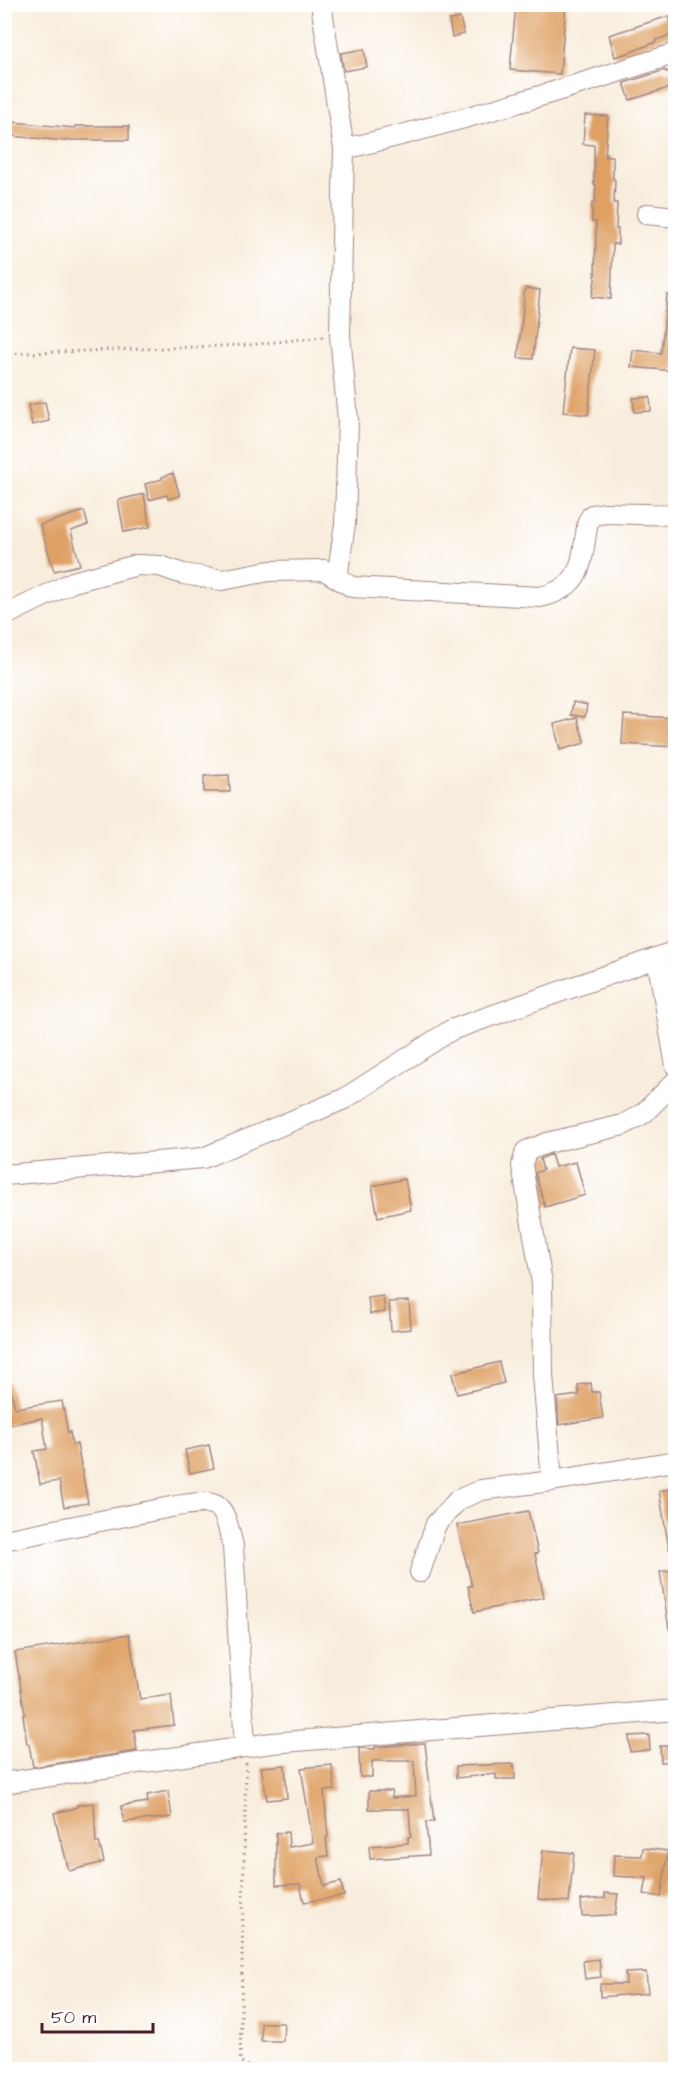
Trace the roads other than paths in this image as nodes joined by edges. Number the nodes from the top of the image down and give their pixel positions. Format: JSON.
{"nodes":[{"id":1,"x":321,"y":4,"type":"edge"},
{"id":2,"x":675,"y":53,"type":"edge"},
{"id":3,"x":344,"y":149,"type":"junction"},
{"id":4,"x":647,"y":214,"type":"dead end"},
{"id":5,"x":675,"y":217,"type":"edge"},
{"id":6,"x":675,"y":515,"type":"edge"},
{"id":7,"x":337,"y":578,"type":"junction"},
{"id":8,"x":4,"y":616,"type":"edge"},
{"id":9,"x":675,"y":951,"type":"edge"},
{"id":10,"x":657,"y":958,"type":"junction"},
{"id":11,"x":675,"y":1066,"type":"edge"},
{"id":12,"x":675,"y":1080,"type":"edge"},
{"id":13,"x":4,"y":1174,"type":"edge"},
{"id":14,"x":675,"y":1461,"type":"edge"},
{"id":15,"x":552,"y":1481,"type":"junction"},
{"id":16,"x":4,"y":1539,"type":"edge"},
{"id":17,"x":420,"y":1572,"type":"dead end"},
{"id":18,"x":675,"y":1710,"type":"edge"},
{"id":19,"x":245,"y":1747,"type":"junction"},
{"id":20,"x":4,"y":1783,"type":"edge"}],
"edges":[{"from":1,"to":3,"type":"street"},
{"from":2,"to":3,"type":"street"},
{"from":3,"to":7,"type":"street"},
{"from":4,"to":5,"type":"street"},
{"from":6,"to":7,"type":"street"},
{"from":7,"to":8,"type":"street"},
{"from":9,"to":10,"type":"street"},
{"from":10,"to":11,"type":"street"},
{"from":10,"to":13,"type":"street"},
{"from":12,"to":15,"type":"street"},
{"from":14,"to":15,"type":"street"},
{"from":15,"to":17,"type":"street"},
{"from":16,"to":19,"type":"street"},
{"from":18,"to":19,"type":"street"},
{"from":19,"to":20,"type":"street"}]}
